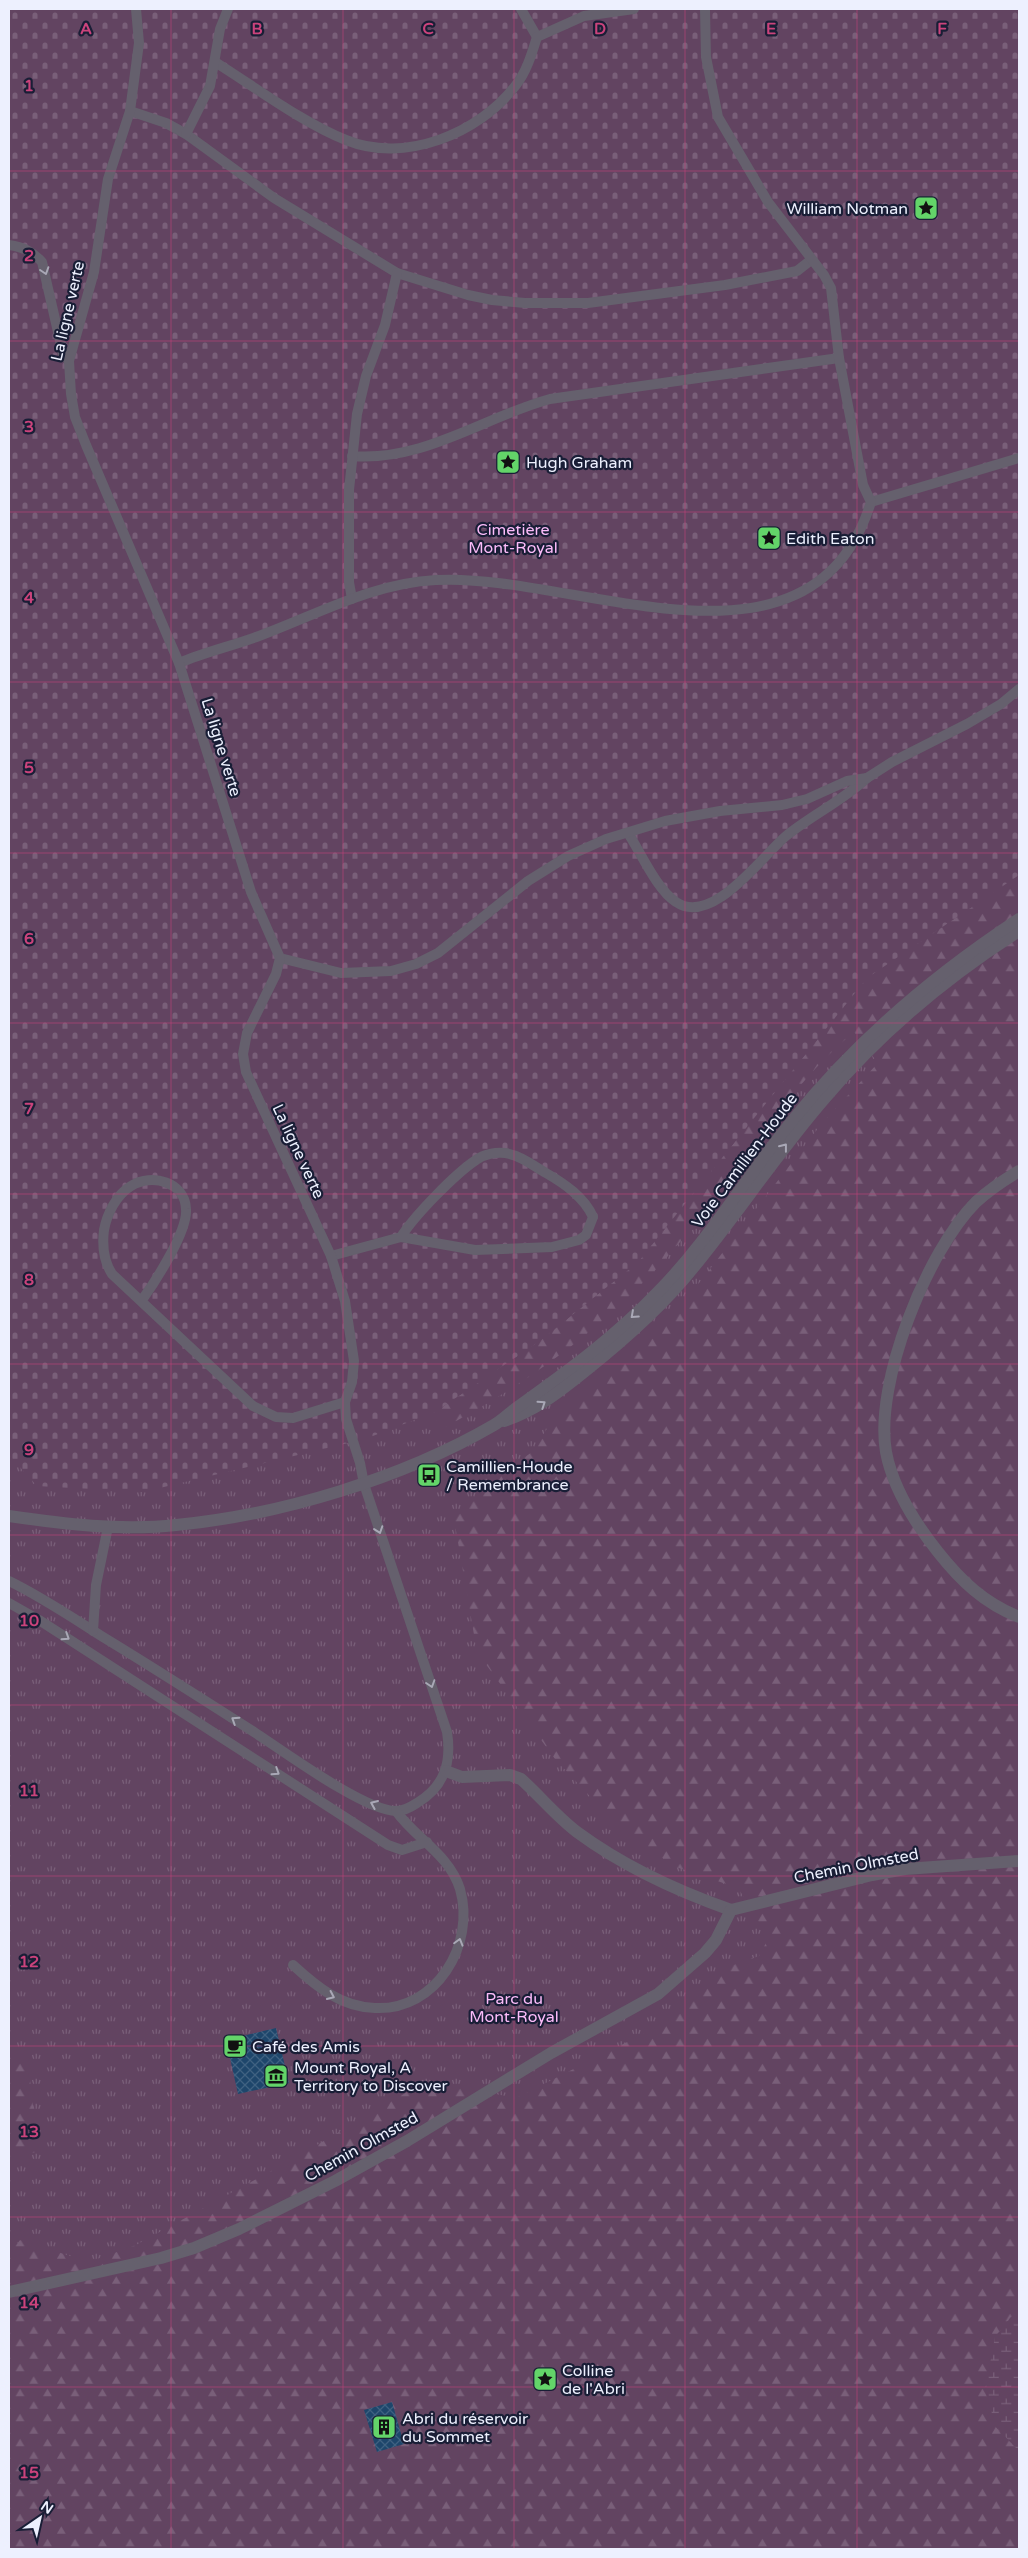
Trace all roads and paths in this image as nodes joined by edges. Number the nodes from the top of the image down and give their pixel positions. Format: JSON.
{"nodes":[{"id":1,"x":136,"y":9,"type":"edge"},
{"id":2,"x":228,"y":9,"type":"edge"},
{"id":3,"x":520,"y":9,"type":"edge"},
{"id":4,"x":634,"y":9,"type":"edge"},
{"id":5,"x":705,"y":9,"type":"edge"},
{"id":6,"x":537,"y":37,"type":"junction"},
{"id":7,"x":215,"y":62,"type":"junction"},
{"id":8,"x":130,"y":111,"type":"junction"},
{"id":9,"x":186,"y":134,"type":"junction"},
{"id":10,"x":9,"y":245,"type":"edge"},
{"id":11,"x":811,"y":260,"type":"junction"},
{"id":12,"x":397,"y":273,"type":"junction"},
{"id":13,"x":839,"y":358,"type":"junction"},
{"id":14,"x":69,"y":361,"type":"junction"},
{"id":15,"x":352,"y":456,"type":"junction"},
{"id":16,"x":1019,"y":458,"type":"edge"},
{"id":17,"x":871,"y":502,"type":"junction"},
{"id":18,"x":352,"y":599,"type":"junction"},
{"id":19,"x":179,"y":663,"type":"junction"},
{"id":20,"x":1019,"y":689,"type":"edge"},
{"id":21,"x":867,"y":778,"type":"junction"},
{"id":22,"x":628,"y":833,"type":"junction"},
{"id":23,"x":1019,"y":919,"type":"edge"},
{"id":24,"x":1019,"y":931,"type":"edge"},
{"id":25,"x":280,"y":958,"type":"junction"},
{"id":26,"x":1019,"y":1171,"type":"edge"},
{"id":27,"x":401,"y":1238,"type":"junction"},
{"id":28,"x":331,"y":1256,"type":"junction"},
{"id":29,"x":142,"y":1300,"type":"junction"},
{"id":30,"x":345,"y":1402,"type":"junction"},
{"id":31,"x":497,"y":1423,"type":"junction"},
{"id":32,"x":364,"y":1484,"type":"junction"},
{"id":33,"x":9,"y":1516,"type":"edge"},
{"id":34,"x":108,"y":1527,"type":"junction"},
{"id":35,"x":9,"y":1581,"type":"edge"},
{"id":36,"x":9,"y":1604,"type":"edge"},
{"id":37,"x":1019,"y":1617,"type":"edge"},
{"id":38,"x":93,"y":1630,"type":"junction"},
{"id":39,"x":446,"y":1771,"type":"junction"},
{"id":40,"x":396,"y":1811,"type":"junction"},
{"id":41,"x":427,"y":1842,"type":"junction"},
{"id":42,"x":1019,"y":1861,"type":"edge"},
{"id":43,"x":731,"y":1910,"type":"junction"},
{"id":44,"x":293,"y":1966,"type":"dead end"},
{"id":45,"x":9,"y":2292,"type":"edge"}],
"edges":[{"from":1,"to":8,"type":"lane","name":"La ligne verte"},
{"from":2,"to":7,"type":"lane"},
{"from":3,"to":6,"type":"lane"},
{"from":4,"to":6,"type":"lane"},
{"from":5,"to":11,"type":"lane"},
{"from":6,"to":7,"type":"lane"},
{"from":7,"to":9,"type":"lane"},
{"from":8,"to":9,"type":"lane"},
{"from":8,"to":14,"type":"lane","name":"La ligne verte"},
{"from":9,"to":12,"type":"lane"},
{"from":10,"to":14,"type":"lane","one_way":true},
{"from":11,"to":12,"type":"lane"},
{"from":11,"to":13,"type":"lane"},
{"from":12,"to":15,"type":"lane"},
{"from":13,"to":15,"type":"lane"},
{"from":13,"to":17,"type":"lane"},
{"from":14,"to":19,"type":"lane","name":"La ligne verte"},
{"from":15,"to":18,"type":"lane"},
{"from":16,"to":17,"type":"lane"},
{"from":17,"to":18,"type":"lane"},
{"from":18,"to":19,"type":"lane"},
{"from":19,"to":25,"type":"lane","name":"La ligne verte"},
{"from":20,"to":21,"type":"lane"},
{"from":21,"to":22,"type":"lane"},
{"from":21,"to":22,"type":"lane"},
{"from":22,"to":25,"type":"lane"},
{"from":23,"to":31,"type":"street","name":"Voie Camillien-Houde","one_way":true},
{"from":31,"to":24,"type":"street","name":"Voie Camillien-Houde","one_way":true},
{"from":25,"to":28,"type":"lane","name":"La ligne verte"},
{"from":26,"to":37,"type":"street"},
{"from":27,"to":27,"type":"lane"},
{"from":27,"to":28,"type":"lane"},
{"from":28,"to":30,"type":"lane","name":"La ligne verte"},
{"from":29,"to":29,"type":"lane"},
{"from":29,"to":30,"type":"lane"},
{"from":30,"to":32,"type":"lane","name":"La ligne verte"},
{"from":31,"to":32,"type":"street","name":"Voie Camillien-Houde"},
{"from":32,"to":34,"type":"street","name":"Voie Camillien-Houde"},
{"from":32,"to":39,"type":"lane","name":"La ligne verte","one_way":true},
{"from":33,"to":34,"type":"street","name":"Voie Camillien-Houde"},
{"from":34,"to":38,"type":"lane"},
{"from":35,"to":38,"type":"lane"},
{"from":36,"to":41,"type":"lane","one_way":true},
{"from":40,"to":38,"type":"lane","one_way":true},
{"from":39,"to":40,"type":"lane"},
{"from":39,"to":43,"type":"street"},
{"from":40,"to":41,"type":"lane"},
{"from":44,"to":41,"type":"lane","one_way":true},
{"from":42,"to":43,"type":"street","name":"Chemin Olmsted"},
{"from":43,"to":45,"type":"street","name":"Chemin Olmsted"}]}
